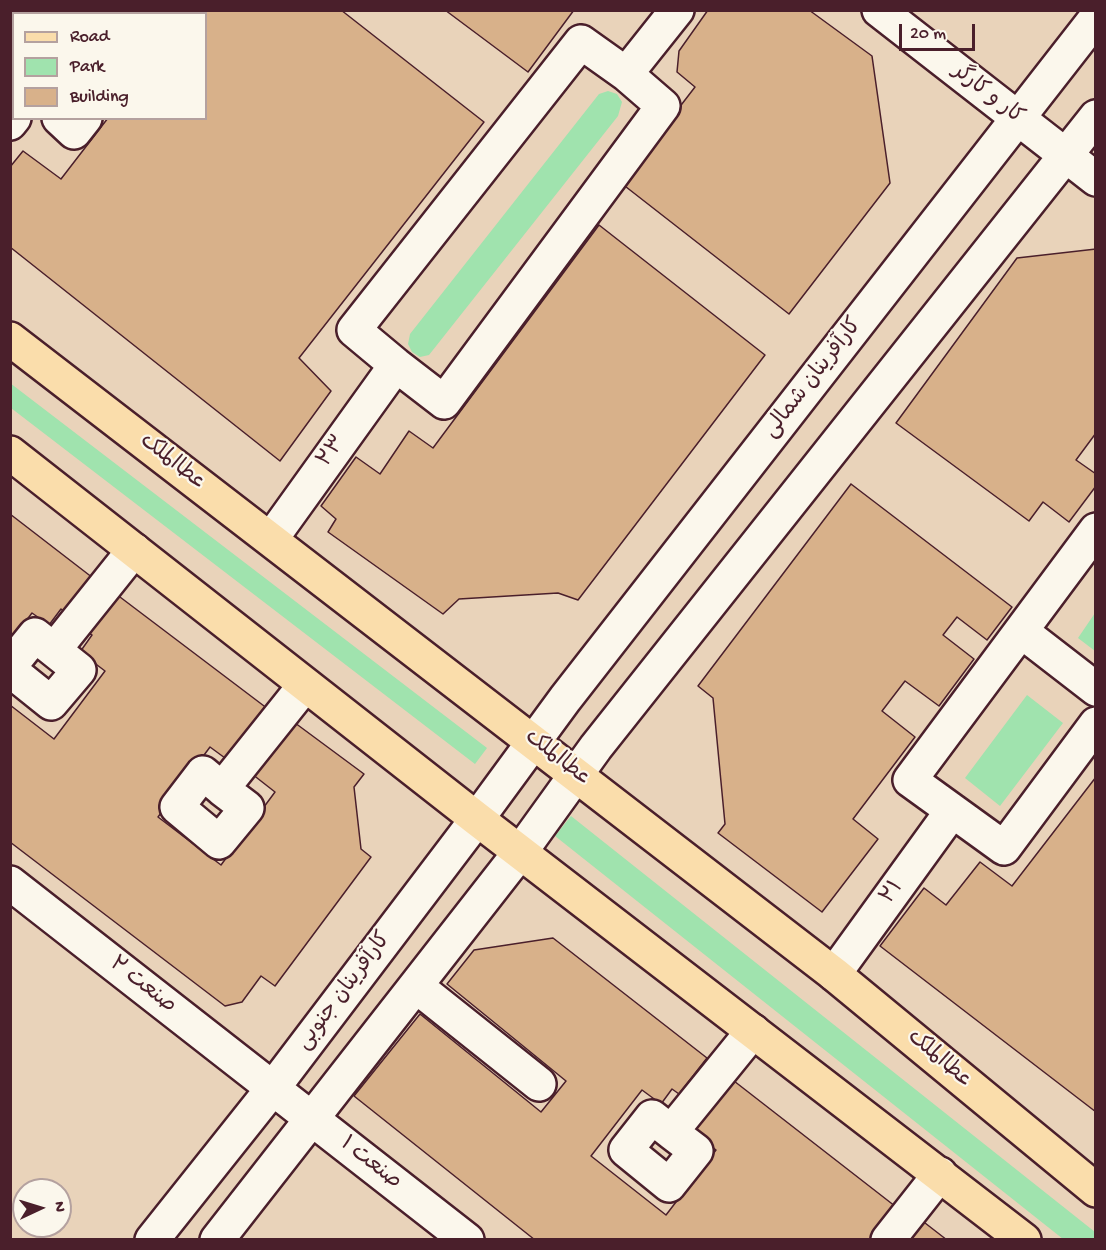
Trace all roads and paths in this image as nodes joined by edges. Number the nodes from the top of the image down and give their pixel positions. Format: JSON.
{"nodes":[{"id":1,"x":677,"y":10,"type":"edge"},
{"id":2,"x":879,"y":10,"type":"edge"},
{"id":3,"x":1095,"y":18,"type":"edge"},
{"id":4,"x":626,"y":74,"type":"junction"},
{"id":5,"x":1095,"y":117,"type":"edge"},
{"id":6,"x":1018,"y":118,"type":"junction"},
{"id":7,"x":61,"y":120,"type":"edge"},
{"id":8,"x":83,"y":120,"type":"edge"},
{"id":9,"x":1065,"y":155,"type":"junction"},
{"id":10,"x":1095,"y":179,"type":"edge"},
{"id":11,"x":10,"y":339,"type":"edge"},
{"id":12,"x":396,"y":365,"type":"junction"},
{"id":13,"x":10,"y":453,"type":"edge"},
{"id":14,"x":1095,"y":530,"type":"edge"},
{"id":15,"x":271,"y":539,"type":"junction"},
{"id":16,"x":134,"y":550,"type":"junction"},
{"id":17,"x":1021,"y":631,"type":"junction"},
{"id":18,"x":54,"y":650,"type":"junction"},
{"id":19,"x":10,"y":668,"type":"edge"},
{"id":20,"x":305,"y":685,"type":"junction"},
{"id":21,"x":1095,"y":689,"type":"edge"},
{"id":22,"x":1095,"y":724,"type":"edge"},
{"id":23,"x":534,"y":742,"type":"junction"},
{"id":24,"x":576,"y":774,"type":"junction"},
{"id":25,"x":222,"y":789,"type":"dead end"},
{"id":26,"x":952,"y":811,"type":"junction"},
{"id":27,"x":477,"y":819,"type":"junction"},
{"id":28,"x":521,"y":851,"type":"junction"},
{"id":29,"x":10,"y":883,"type":"edge"},
{"id":30,"x":834,"y":974,"type":"junction"},
{"id":31,"x":416,"y":986,"type":"junction"},
{"id":32,"x":753,"y":1031,"type":"junction"},
{"id":33,"x":539,"y":1084,"type":"dead end"},
{"id":34,"x":273,"y":1088,"type":"junction"},
{"id":35,"x":312,"y":1118,"type":"junction"},
{"id":36,"x":671,"y":1132,"type":"dead end"},
{"id":37,"x":940,"y":1174,"type":"junction"},
{"id":38,"x":1095,"y":1190,"type":"edge"},
{"id":39,"x":152,"y":1239,"type":"edge"},
{"id":40,"x":217,"y":1239,"type":"edge"},
{"id":41,"x":467,"y":1239,"type":"edge"},
{"id":42,"x":888,"y":1239,"type":"edge"},
{"id":43,"x":1024,"y":1239,"type":"edge"}],
"edges":[{"from":1,"to":4,"type":"street"},
{"from":2,"to":6,"type":"street","name":"کار و کارگر"},
{"from":3,"to":6,"type":"street","name":"کارآفرینان شمالی"},
{"from":4,"to":12,"type":"street"},
{"from":4,"to":12,"type":"street"},
{"from":5,"to":9,"type":"street"},
{"from":6,"to":9,"type":"street","name":"کار و کارگر"},
{"from":6,"to":23,"type":"street","name":"کارآفرینان شمالی"},
{"from":7,"to":8,"type":"street"},
{"from":9,"to":10,"type":"street","name":"کار و کارگر"},
{"from":9,"to":24,"type":"street"},
{"from":11,"to":15,"type":"main road","name":"عطاالملک"},
{"from":12,"to":15,"type":"street","name":"۲۳"},
{"from":13,"to":16,"type":"main road"},
{"from":14,"to":17,"type":"street"},
{"from":15,"to":23,"type":"main road","name":"عطاالملک"},
{"from":16,"to":18,"type":"street"},
{"from":16,"to":20,"type":"main road"},
{"from":17,"to":21,"type":"street"},
{"from":17,"to":26,"type":"street"},
{"from":18,"to":19,"type":"street"},
{"from":18,"to":19,"type":"street"},
{"from":20,"to":25,"type":"street"},
{"from":20,"to":27,"type":"main road"},
{"from":22,"to":26,"type":"street"},
{"from":23,"to":24,"type":"main road","name":"عطاالملک"},
{"from":23,"to":27,"type":"street","name":"کارآفرینان جنوبی"},
{"from":24,"to":28,"type":"street"},
{"from":24,"to":30,"type":"main road","name":"عطاالملک"},
{"from":26,"to":30,"type":"street","name":"۲۱"},
{"from":27,"to":28,"type":"main road"},
{"from":27,"to":34,"type":"street","name":"کارآفرینان جنوبی"},
{"from":28,"to":31,"type":"street"},
{"from":28,"to":32,"type":"main road"},
{"from":29,"to":34,"type":"street","name":"صنعت ۲"},
{"from":30,"to":38,"type":"main road","name":"عطاالملک"},
{"from":31,"to":33,"type":"street"},
{"from":31,"to":35,"type":"street"},
{"from":32,"to":36,"type":"street"},
{"from":32,"to":37,"type":"main road"},
{"from":34,"to":35,"type":"street","name":"صنعت ۱"},
{"from":34,"to":39,"type":"street","name":"کارآفرینان جنوبی"},
{"from":35,"to":40,"type":"street"},
{"from":35,"to":41,"type":"street","name":"صنعت ۱"},
{"from":37,"to":42,"type":"street"},
{"from":37,"to":43,"type":"main road"}]}
